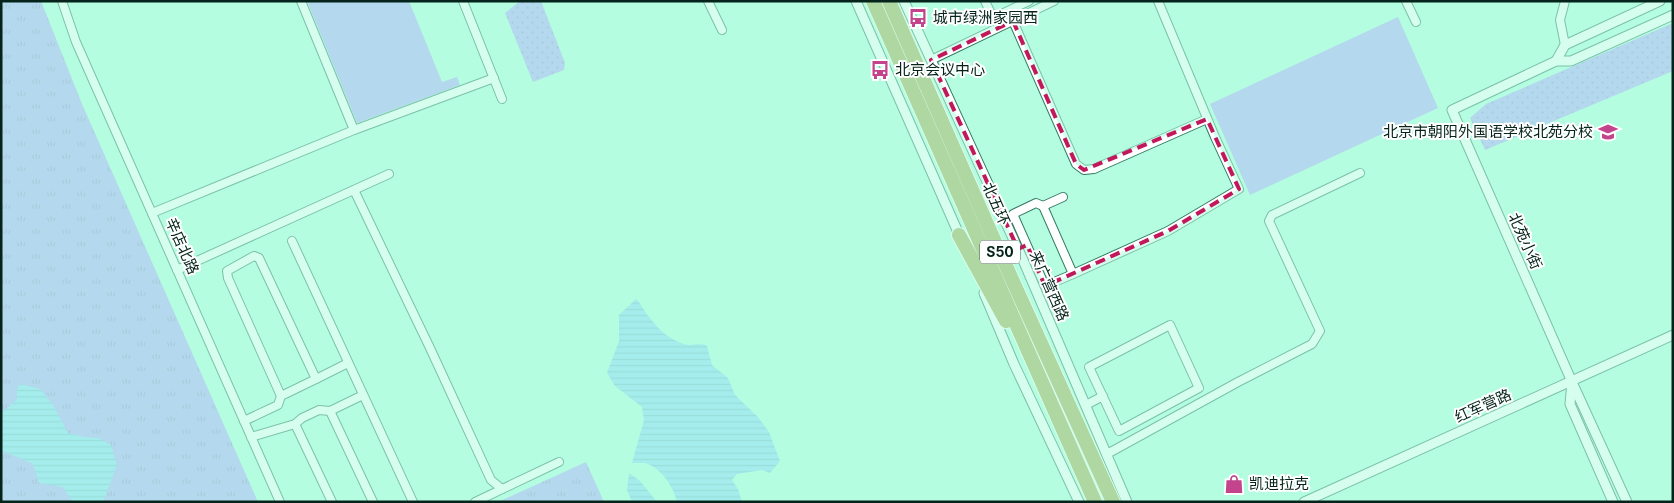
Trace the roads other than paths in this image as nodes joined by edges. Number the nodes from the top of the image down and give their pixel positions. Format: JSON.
{"nodes":[{"id":1,"x":62,"y":1,"type":"edge"},
{"id":2,"x":301,"y":1,"type":"edge"},
{"id":3,"x":463,"y":1,"type":"edge"},
{"id":4,"x":708,"y":1,"type":"edge"},
{"id":5,"x":856,"y":1,"type":"edge"},
{"id":6,"x":873,"y":1,"type":"edge"},
{"id":7,"x":889,"y":1,"type":"edge"},
{"id":8,"x":904,"y":1,"type":"edge"},
{"id":9,"x":986,"y":1,"type":"edge"},
{"id":10,"x":1028,"y":1,"type":"edge"},
{"id":11,"x":1054,"y":1,"type":"edge"},
{"id":12,"x":1158,"y":1,"type":"edge"},
{"id":13,"x":1406,"y":1,"type":"edge"},
{"id":14,"x":1565,"y":1,"type":"edge"},
{"id":15,"x":1660,"y":1,"type":"edge"},
{"id":16,"x":1044,"y":4,"type":"edge"},
{"id":17,"x":1673,"y":15,"type":"edge"},
{"id":18,"x":993,"y":18,"type":"junction"},
{"id":19,"x":1013,"y":21,"type":"junction"},
{"id":20,"x":1416,"y":22,"type":"dead end"},
{"id":21,"x":998,"y":28,"type":"junction"},
{"id":22,"x":722,"y":30,"type":"dead end"},
{"id":23,"x":1565,"y":45,"type":"junction"},
{"id":24,"x":931,"y":60,"type":"junction"},
{"id":25,"x":1556,"y":61,"type":"junction"},
{"id":26,"x":494,"y":78,"type":"junction"},
{"id":27,"x":502,"y":99,"type":"dead end"},
{"id":28,"x":1207,"y":119,"type":"junction"},
{"id":29,"x":354,"y":130,"type":"junction"},
{"id":30,"x":1360,"y":173,"type":"dead end"},
{"id":31,"x":389,"y":174,"type":"dead end"},
{"id":32,"x":354,"y":190,"type":"junction"},
{"id":33,"x":1063,"y":197,"type":"dead end"},
{"id":34,"x":1043,"y":206,"type":"junction"},
{"id":35,"x":152,"y":213,"type":"junction"},
{"id":36,"x":959,"y":235,"type":"junction"},
{"id":37,"x":292,"y":241,"type":"dead end"},
{"id":38,"x":1022,"y":247,"type":"junction"},
{"id":39,"x":177,"y":270,"type":"junction"},
{"id":40,"x":1073,"y":274,"type":"junction"},
{"id":41,"x":1673,"y":335,"type":"edge"},
{"id":42,"x":348,"y":363,"type":"junction"},
{"id":43,"x":316,"y":379,"type":"junction"},
{"id":44,"x":1042,"y":382,"type":"junction"},
{"id":45,"x":1572,"y":382,"type":"junction"},
{"id":46,"x":363,"y":395,"type":"junction"},
{"id":47,"x":281,"y":396,"type":"junction"},
{"id":48,"x":1103,"y":396,"type":"junction"},
{"id":49,"x":1086,"y":405,"type":"junction"},
{"id":50,"x":330,"y":411,"type":"junction"},
{"id":51,"x":244,"y":421,"type":"junction"},
{"id":52,"x":295,"y":424,"type":"junction"},
{"id":53,"x":252,"y":437,"type":"junction"},
{"id":54,"x":1107,"y":454,"type":"junction"},
{"id":55,"x":559,"y":462,"type":"dead end"},
{"id":56,"x":502,"y":489,"type":"junction"},
{"id":57,"x":280,"y":502,"type":"edge"},
{"id":58,"x":332,"y":502,"type":"edge"},
{"id":59,"x":373,"y":502,"type":"edge"},
{"id":60,"x":413,"y":502,"type":"edge"},
{"id":61,"x":475,"y":502,"type":"edge"},
{"id":62,"x":1079,"y":502,"type":"edge"},
{"id":63,"x":1096,"y":502,"type":"edge"},
{"id":64,"x":1113,"y":502,"type":"edge"},
{"id":65,"x":1127,"y":502,"type":"edge"},
{"id":66,"x":1304,"y":502,"type":"edge"},
{"id":67,"x":1613,"y":502,"type":"edge"},
{"id":68,"x":1627,"y":502,"type":"edge"}],
"edges":[{"from":1,"to":35,"type":"street","name":"辛店北路"},
{"from":2,"to":29,"type":"street"},
{"from":3,"to":26,"type":"street"},
{"from":4,"to":22,"type":"street"},
{"from":5,"to":36,"type":"street"},
{"from":6,"to":44,"type":"highway","name":"北五环","number":"S50"},
{"from":7,"to":64,"type":"highway","name":"北五环","number":"S50"},
{"from":8,"to":24,"type":"street","name":"来广营西路"},
{"from":9,"to":18,"type":"street"},
{"from":10,"to":18,"type":"street"},
{"from":11,"to":16,"type":"street"},
{"from":12,"to":28,"type":"street"},
{"from":13,"to":20,"type":"street"},
{"from":14,"to":23,"type":"street"},
{"from":15,"to":23,"type":"street"},
{"from":16,"to":19,"type":"street"},
{"from":17,"to":25,"type":"street"},
{"from":18,"to":21,"type":"street"},
{"from":19,"to":21,"type":"street"},
{"from":19,"to":28,"type":"street"},
{"from":21,"to":24,"type":"street"},
{"from":23,"to":25,"type":"street"},
{"from":24,"to":38,"type":"street","name":"来广营西路"},
{"from":25,"to":45,"type":"street","name":"北苑小街"},
{"from":26,"to":27,"type":"street"},
{"from":26,"to":29,"type":"street"},
{"from":28,"to":40,"type":"street"},
{"from":29,"to":35,"type":"street"},
{"from":30,"to":54,"type":"street"},
{"from":31,"to":32,"type":"street"},
{"from":32,"to":39,"type":"street"},
{"from":32,"to":56,"type":"street"},
{"from":33,"to":34,"type":"street"},
{"from":34,"to":38,"type":"street"},
{"from":34,"to":40,"type":"street"},
{"from":35,"to":39,"type":"street","name":"辛店北路"},
{"from":36,"to":44,"type":"highway"},
{"from":36,"to":62,"type":"street"},
{"from":37,"to":42,"type":"street"},
{"from":38,"to":40,"type":"street"},
{"from":38,"to":49,"type":"street","name":"来广营西路"},
{"from":39,"to":51,"type":"street","name":"辛店北路"},
{"from":41,"to":45,"type":"street","name":"红军营路"},
{"from":42,"to":43,"type":"street"},
{"from":42,"to":46,"type":"street"},
{"from":43,"to":47,"type":"street"},
{"from":43,"to":47,"type":"street"},
{"from":44,"to":63,"type":"highway","name":"北五环","number":"S50"},
{"from":45,"to":66,"type":"street","name":"红军营路"},
{"from":45,"to":67,"type":"street","name":"北苑小街"},
{"from":45,"to":68,"type":"street","name":"北苑小街"},
{"from":46,"to":50,"type":"street"},
{"from":46,"to":60,"type":"street"},
{"from":47,"to":51,"type":"street"},
{"from":48,"to":48,"type":"street"},
{"from":48,"to":49,"type":"street"},
{"from":49,"to":54,"type":"street","name":"来广营西路"},
{"from":50,"to":52,"type":"street"},
{"from":50,"to":59,"type":"street"},
{"from":51,"to":53,"type":"street","name":"辛店北路"},
{"from":52,"to":53,"type":"street"},
{"from":52,"to":58,"type":"street"},
{"from":53,"to":57,"type":"street","name":"辛店北路"},
{"from":54,"to":65,"type":"street","name":"来广营西路"},
{"from":55,"to":56,"type":"street"},
{"from":56,"to":61,"type":"street"}]}
